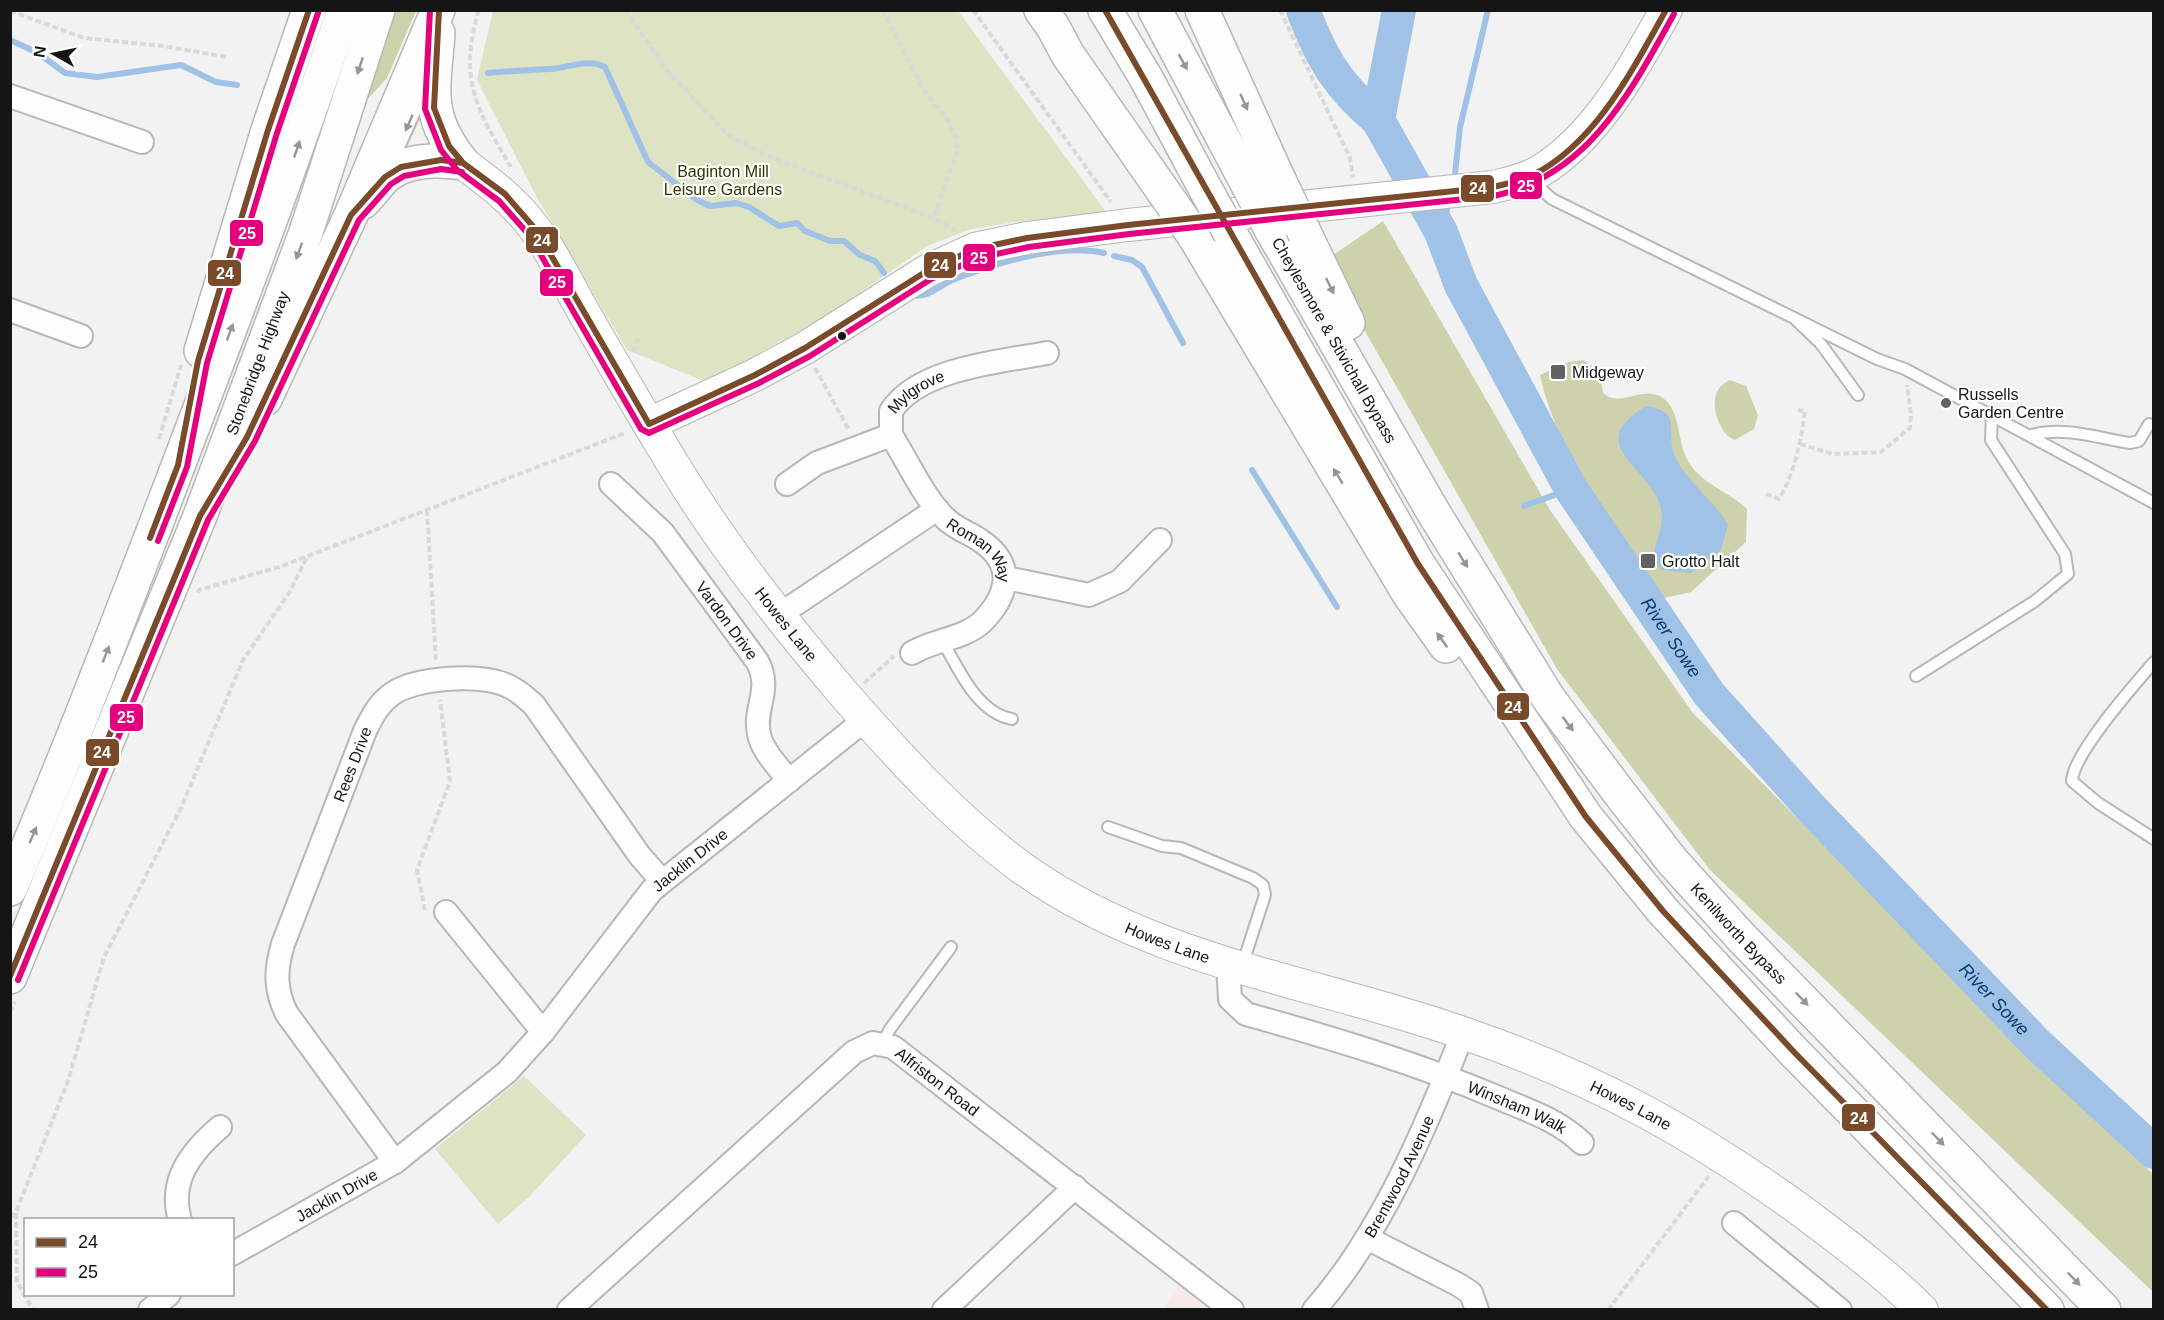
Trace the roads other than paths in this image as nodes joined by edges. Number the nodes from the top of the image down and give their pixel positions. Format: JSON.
{"nodes":[{"id":1,"x":309,"y":10,"type":"edge"},
{"id":2,"x":344,"y":10,"type":"edge"},
{"id":3,"x":378,"y":10,"type":"edge"},
{"id":4,"x":438,"y":10,"type":"edge"},
{"id":5,"x":1105,"y":10,"type":"edge"},
{"id":6,"x":1155,"y":10,"type":"edge"},
{"id":7,"x":1202,"y":10,"type":"edge"},
{"id":8,"x":1666,"y":10,"type":"edge"},
{"id":9,"x":1047,"y":19,"type":"edge"},
{"id":10,"x":434,"y":70,"type":"junction"},
{"id":11,"x":10,"y":96,"type":"edge"},
{"id":12,"x":142,"y":142,"type":"dead end"},
{"id":13,"x":463,"y":163,"type":"junction"},
{"id":14,"x":385,"y":177,"type":"junction"},
{"id":15,"x":1528,"y":177,"type":"junction"},
{"id":16,"x":1264,"y":182,"type":"junction"},
{"id":17,"x":1183,"y":190,"type":"junction"},
{"id":18,"x":351,"y":215,"type":"junction"},
{"id":19,"x":1210,"y":233,"type":"junction"},
{"id":20,"x":10,"y":310,"type":"edge"},
{"id":21,"x":1794,"y":318,"type":"junction"},
{"id":22,"x":81,"y":336,"type":"dead end"},
{"id":23,"x":1047,"y":353,"type":"dead end"},
{"id":24,"x":1858,"y":395,"type":"dead end"},
{"id":25,"x":1992,"y":414,"type":"junction"},
{"id":26,"x":649,"y":424,"type":"junction"},
{"id":27,"x":2149,"y":424,"type":"dead end"},
{"id":28,"x":891,"y":435,"type":"junction"},
{"id":29,"x":2032,"y":435,"type":"junction"},
{"id":30,"x":168,"y":453,"type":"junction"},
{"id":31,"x":610,"y":484,"type":"dead end"},
{"id":32,"x":787,"y":484,"type":"dead end"},
{"id":33,"x":2154,"y":503,"type":"edge"},
{"id":34,"x":937,"y":509,"type":"junction"},
{"id":35,"x":1432,"y":510,"type":"junction"},
{"id":36,"x":200,"y":516,"type":"junction"},
{"id":37,"x":1160,"y":540,"type":"dead end"},
{"id":38,"x":1006,"y":578,"type":"junction"},
{"id":39,"x":779,"y":615,"type":"junction"},
{"id":40,"x":942,"y":640,"type":"junction"},
{"id":41,"x":912,"y":653,"type":"road end"},
{"id":42,"x":2154,"y":662,"type":"edge"},
{"id":43,"x":1916,"y":676,"type":"dead end"},
{"id":44,"x":857,"y":709,"type":"junction"},
{"id":45,"x":1012,"y":719,"type":"dead end"},
{"id":46,"x":789,"y":781,"type":"junction"},
{"id":47,"x":1108,"y":827,"type":"dead end"},
{"id":48,"x":2154,"y":839,"type":"edge"},
{"id":49,"x":14,"y":876,"type":"edge"},
{"id":50,"x":662,"y":881,"type":"junction"},
{"id":51,"x":446,"y":912,"type":"road end"},
{"id":52,"x":951,"y":947,"type":"dead end"},
{"id":53,"x":1235,"y":965,"type":"junction"},
{"id":54,"x":15,"y":984,"type":"edge"},
{"id":55,"x":543,"y":1032,"type":"junction"},
{"id":56,"x":1463,"y":1032,"type":"junction"},
{"id":57,"x":882,"y":1044,"type":"junction"},
{"id":58,"x":1794,"y":1052,"type":"junction"},
{"id":59,"x":1446,"y":1076,"type":"junction"},
{"id":60,"x":220,"y":1127,"type":"dead end"},
{"id":61,"x":1582,"y":1143,"type":"dead end"},
{"id":62,"x":395,"y":1162,"type":"junction"},
{"id":63,"x":1075,"y":1187,"type":"junction"},
{"id":64,"x":180,"y":1218,"type":"edge"},
{"id":65,"x":1734,"y":1223,"type":"dead end"},
{"id":66,"x":1367,"y":1238,"type":"junction"},
{"id":67,"x":234,"y":1253,"type":"edge"},
{"id":68,"x":168,"y":1296,"type":"edge"},
{"id":69,"x":150,"y":1310,"type":"edge"},
{"id":70,"x":569,"y":1310,"type":"edge"},
{"id":71,"x":944,"y":1310,"type":"edge"},
{"id":72,"x":1232,"y":1310,"type":"edge"},
{"id":73,"x":1314,"y":1310,"type":"edge"},
{"id":74,"x":1478,"y":1310,"type":"edge"},
{"id":75,"x":1840,"y":1310,"type":"edge"},
{"id":76,"x":1922,"y":1310,"type":"edge"},
{"id":77,"x":2047,"y":1310,"type":"edge"},
{"id":78,"x":2104,"y":1310,"type":"edge"}],
"edges":[{"from":1,"to":30,"type":"highway"},
{"from":30,"to":2,"type":"highway","one_way":true},
{"from":3,"to":36,"type":"highway","name":"Stonebridge Highway","one_way":true},
{"from":4,"to":10,"type":"highway"},
{"from":4,"to":18,"type":"highway"},
{"from":5,"to":17,"type":"highway"},
{"from":6,"to":16,"type":"highway","name":"Cheylesmore & Stivichall Bypass","one_way":true},
{"from":7,"to":16,"type":"highway","one_way":true},
{"from":8,"to":15,"type":"main road"},
{"from":9,"to":17,"type":"highway"},
{"from":10,"to":13,"type":"highway"},
{"from":10,"to":14,"type":"lane","one_way":true},
{"from":11,"to":12,"type":"street"},
{"from":13,"to":14,"type":"highway"},
{"from":13,"to":26,"type":"main road","name":"Howes Lane"},
{"from":14,"to":18,"type":"highway"},
{"from":15,"to":21,"type":"lane"},
{"from":15,"to":26,"type":"main road"},
{"from":16,"to":35,"type":"highway","one_way":true,"bridge":true},
{"from":16,"to":35,"type":"highway","name":"Cheylesmore & Stivichall Bypass","bridge":true},
{"from":17,"to":19,"type":"highway","bridge":true},
{"from":17,"to":19,"type":"highway","bridge":true},
{"from":18,"to":36,"type":"highway"},
{"from":19,"to":58,"type":"highway"},
{"from":58,"to":19,"type":"highway","one_way":true},
{"from":20,"to":22,"type":"street"},
{"from":21,"to":24,"type":"lane"},
{"from":21,"to":25,"type":"lane"},
{"from":23,"to":28,"type":"street","name":"Mylgrove"},
{"from":25,"to":29,"type":"lane"},
{"from":25,"to":43,"type":"lane"},
{"from":26,"to":39,"type":"main road","name":"Howes Lane"},
{"from":27,"to":29,"type":"lane"},
{"from":28,"to":32,"type":"street","name":"Mylgrove"},
{"from":28,"to":34,"type":"street","name":"Roman Way"},
{"from":29,"to":33,"type":"lane"},
{"from":49,"to":30,"type":"highway","one_way":true},
{"from":31,"to":46,"type":"street","name":"Vardon Drive"},
{"from":34,"to":38,"type":"street","name":"Roman Way"},
{"from":34,"to":39,"type":"street","name":"Roman Way"},
{"from":35,"to":78,"type":"highway","name":"Kenilworth Bypass","one_way":true},
{"from":36,"to":54,"type":"highway","name":"Stonebridge Highway"},
{"from":37,"to":38,"type":"street"},
{"from":38,"to":40,"type":"street","name":"Roman Way"},
{"from":39,"to":44,"type":"main road","name":"Howes Lane"},
{"from":40,"to":41,"type":"street","name":"Roman Way"},
{"from":40,"to":45,"type":"lane"},
{"from":42,"to":48,"type":"lane"},
{"from":44,"to":46,"type":"street","name":"Jacklin Drive"},
{"from":44,"to":53,"type":"main road","name":"Howes Lane"},
{"from":46,"to":50,"type":"street","name":"Jacklin Drive"},
{"from":47,"to":53,"type":"lane"},
{"from":50,"to":55,"type":"street","name":"Jacklin Drive"},
{"from":50,"to":62,"type":"street","name":"Rees Drive"},
{"from":51,"to":55,"type":"street"},
{"from":52,"to":57,"type":"lane"},
{"from":53,"to":56,"type":"main road","name":"Howes Lane"},
{"from":53,"to":59,"type":"street","name":"Howes Lane"},
{"from":55,"to":62,"type":"street","name":"Jacklin Drive"},
{"from":56,"to":59,"type":"street","name":"Brentwood Avenue"},
{"from":56,"to":76,"type":"main road","name":"Howes Lane"},
{"from":57,"to":63,"type":"street","name":"Alfriston Road"},
{"from":57,"to":70,"type":"street","name":"Alfriston Road"},
{"from":58,"to":77,"type":"highway"},
{"from":59,"to":61,"type":"street","name":"Winsham Walk"},
{"from":59,"to":66,"type":"street","name":"Brentwood Avenue"},
{"from":60,"to":64,"type":"street"},
{"from":62,"to":67,"type":"street","name":"Jacklin Drive"},
{"from":63,"to":71,"type":"street"},
{"from":63,"to":72,"type":"street","name":"Alfriston Road"},
{"from":65,"to":75,"type":"street"},
{"from":66,"to":73,"type":"street","name":"Brentwood Avenue"},
{"from":66,"to":74,"type":"street"},
{"from":68,"to":69,"type":"street"}]}
